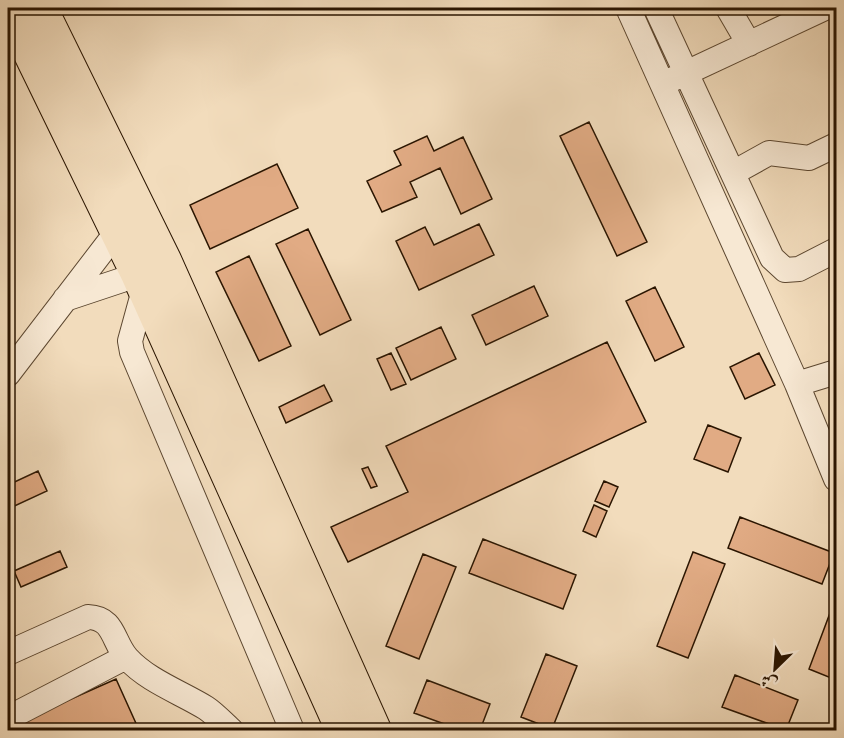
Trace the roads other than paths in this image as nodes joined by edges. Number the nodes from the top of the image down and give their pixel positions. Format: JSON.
{"nodes":[{"id":1,"x":41,"y":8,"type":"edge"},
{"id":2,"x":628,"y":8,"type":"edge"},
{"id":3,"x":656,"y":8,"type":"edge"},
{"id":4,"x":728,"y":8,"type":"edge"},
{"id":5,"x":825,"y":8,"type":"edge"},
{"id":6,"x":8,"y":9,"type":"edge"},
{"id":7,"x":749,"y":44,"type":"junction"},
{"id":8,"x":686,"y":73,"type":"junction"},
{"id":9,"x":664,"y":84,"type":"junction"},
{"id":10,"x":837,"y":145,"type":"edge"},
{"id":11,"x":733,"y":173,"type":"junction"},
{"id":12,"x":145,"y":220,"type":"junction"},
{"id":13,"x":116,"y":233,"type":"junction"},
{"id":14,"x":837,"y":250,"type":"edge"},
{"id":15,"x":165,"y":260,"type":"junction"},
{"id":16,"x":140,"y":282,"type":"junction"},
{"id":17,"x":65,"y":299,"type":"junction"},
{"id":18,"x":837,"y":372,"type":"edge"},
{"id":19,"x":8,"y":374,"type":"edge"},
{"id":20,"x":797,"y":384,"type":"junction"},
{"id":21,"x":837,"y":479,"type":"edge"},
{"id":22,"x":8,"y":653,"type":"edge"},
{"id":23,"x":126,"y":657,"type":"junction"},
{"id":24,"x":8,"y":716,"type":"edge"},
{"id":25,"x":231,"y":730,"type":"edge"},
{"id":26,"x":292,"y":730,"type":"edge"},
{"id":27,"x":342,"y":730,"type":"edge"},
{"id":28,"x":375,"y":730,"type":"edge"}],
"edges":[{"from":1,"to":12,"type":"main road"},
{"from":2,"to":9,"type":"street"},
{"from":3,"to":8,"type":"street"},
{"from":4,"to":7,"type":"street"},
{"from":5,"to":7,"type":"street"},
{"from":6,"to":13,"type":"main road"},
{"from":7,"to":8,"type":"street"},
{"from":8,"to":9,"type":"street"},
{"from":8,"to":11,"type":"street"},
{"from":9,"to":20,"type":"street"},
{"from":10,"to":11,"type":"street"},
{"from":11,"to":14,"type":"street"},
{"from":12,"to":13,"type":"street"},
{"from":12,"to":15,"type":"main road"},
{"from":13,"to":16,"type":"main road"},
{"from":13,"to":17,"type":"street"},
{"from":15,"to":16,"type":"street"},
{"from":15,"to":28,"type":"main road"},
{"from":16,"to":17,"type":"street"},
{"from":16,"to":26,"type":"street"},
{"from":16,"to":27,"type":"main road"},
{"from":17,"to":19,"type":"street"},
{"from":18,"to":20,"type":"street"},
{"from":20,"to":21,"type":"street"},
{"from":22,"to":23,"type":"street"},
{"from":23,"to":24,"type":"street"},
{"from":23,"to":25,"type":"street"}]}
